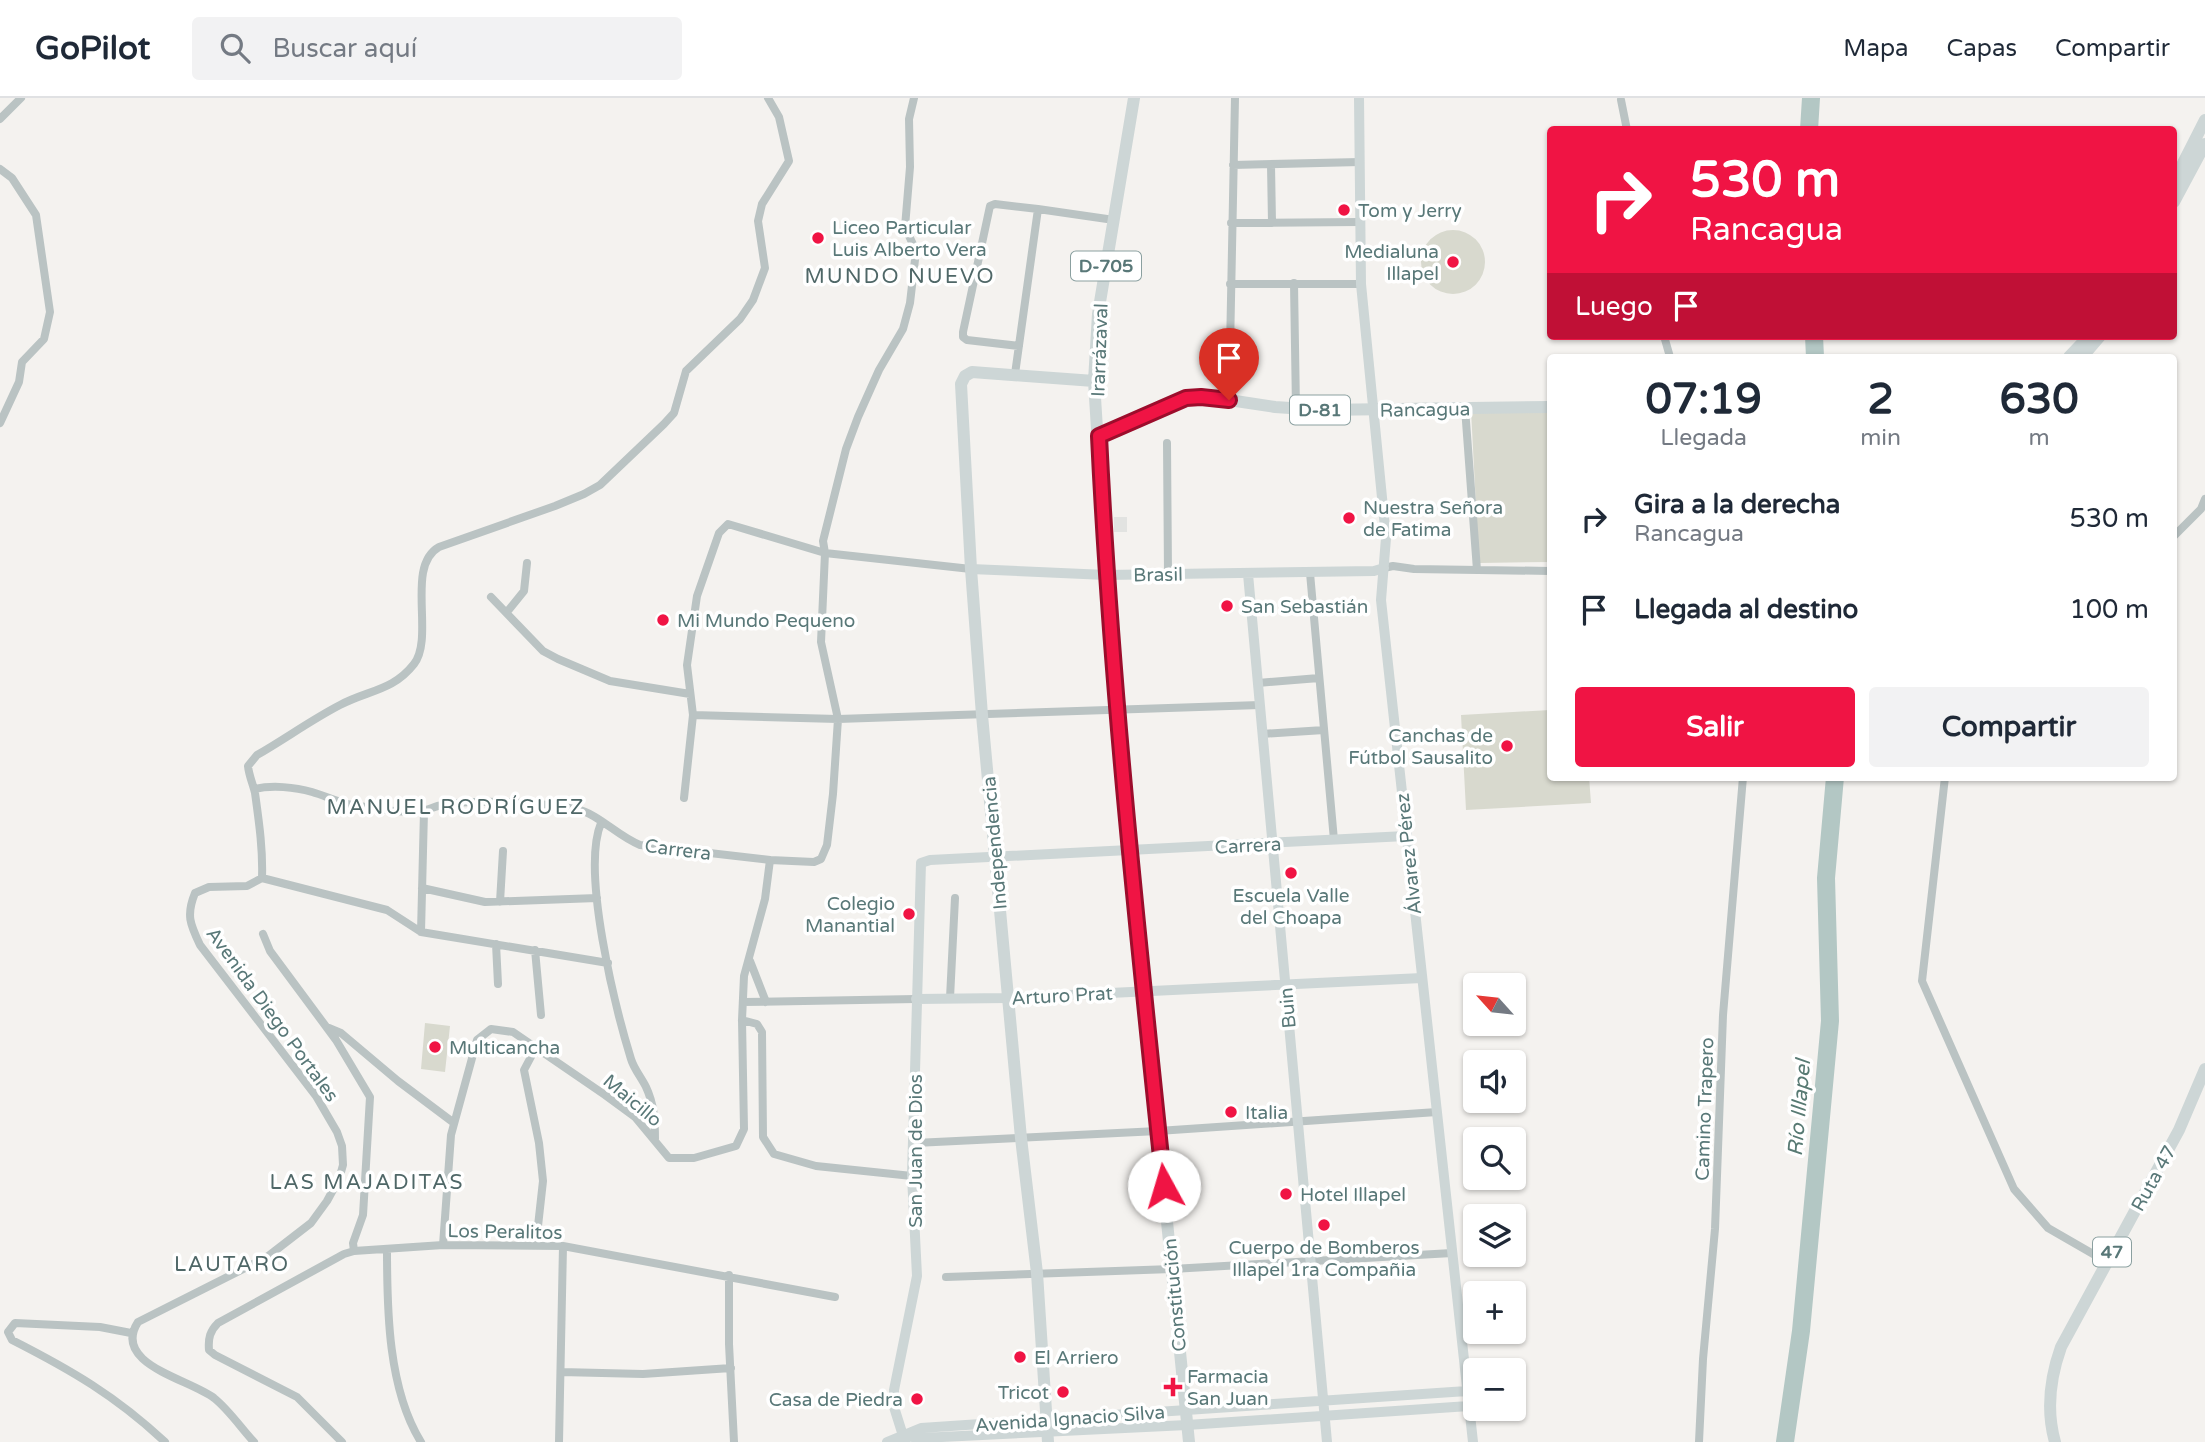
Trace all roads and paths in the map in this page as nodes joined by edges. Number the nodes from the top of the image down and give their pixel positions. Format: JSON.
{"nodes":[{"id":1,"x":21,"y":98,"type":"edge"},
{"id":2,"x":768,"y":98,"type":"edge"},
{"id":3,"x":915,"y":98,"type":"edge"},
{"id":4,"x":1134,"y":98,"type":"edge"},
{"id":5,"x":1235,"y":98,"type":"edge"},
{"id":6,"x":1359,"y":98,"type":"edge"},
{"id":7,"x":1621,"y":100,"type":"edge"},
{"id":8,"x":0,"y":119,"type":"edge"},
{"id":9,"x":2205,"y":120,"type":"edge"},
{"id":10,"x":1626,"y":126,"type":"edge"},
{"id":11,"x":2205,"y":144,"type":"edge"},
{"id":12,"x":1360,"y":162,"type":"junction"},
{"id":13,"x":1233,"y":165,"type":"junction"},
{"id":14,"x":1271,"y":165,"type":"junction"},
{"id":15,"x":0,"y":169,"type":"edge"},
{"id":16,"x":2177,"y":175,"type":"edge"},
{"id":17,"x":2177,"y":196,"type":"edge"},
{"id":18,"x":1038,"y":209,"type":"junction"},
{"id":19,"x":1114,"y":220,"type":"junction"},
{"id":20,"x":1359,"y":222,"type":"junction"},
{"id":21,"x":1231,"y":223,"type":"junction"},
{"id":22,"x":1272,"y":223,"type":"junction"},
{"id":23,"x":1294,"y":283,"type":"junction"},
{"id":24,"x":1230,"y":284,"type":"junction"},
{"id":25,"x":1361,"y":284,"type":"junction"},
{"id":26,"x":2085,"y":340,"type":"edge"},
{"id":27,"x":2097,"y":340,"type":"edge"},
{"id":28,"x":1019,"y":346,"type":"junction"},
{"id":29,"x":2072,"y":354,"type":"edge"},
{"id":30,"x":2085,"y":354,"type":"edge"},
{"id":31,"x":1015,"y":374,"type":"junction"},
{"id":32,"x":1094,"y":381,"type":"junction"},
{"id":33,"x":1229,"y":400,"type":"junction"},
{"id":34,"x":1547,"y":407,"type":"edge"},
{"id":35,"x":1465,"y":408,"type":"junction"},
{"id":36,"x":1296,"y":409,"type":"junction"},
{"id":37,"x":1372,"y":410,"type":"junction"},
{"id":38,"x":0,"y":423,"type":"edge"},
{"id":39,"x":1099,"y":436,"type":"junction"},
{"id":40,"x":1167,"y":443,"type":"dead end"},
{"id":41,"x":2205,"y":499,"type":"edge"},
{"id":42,"x":2177,"y":533,"type":"edge"},
{"id":43,"x":825,"y":553,"type":"junction"},
{"id":44,"x":527,"y":563,"type":"dead end"},
{"id":45,"x":971,"y":569,"type":"junction"},
{"id":46,"x":1384,"y":569,"type":"junction"},
{"id":47,"x":1477,"y":570,"type":"junction"},
{"id":48,"x":1547,"y":571,"type":"edge"},
{"id":49,"x":1310,"y":573,"type":"junction"},
{"id":50,"x":1168,"y":574,"type":"junction"},
{"id":51,"x":1248,"y":574,"type":"junction"},
{"id":52,"x":1106,"y":575,"type":"junction"},
{"id":53,"x":491,"y":597,"type":"dead end"},
{"id":54,"x":507,"y":612,"type":"junction"},
{"id":55,"x":1319,"y":678,"type":"junction"},
{"id":56,"x":1258,"y":683,"type":"junction"},
{"id":57,"x":690,"y":694,"type":"junction"},
{"id":58,"x":1260,"y":705,"type":"junction"},
{"id":59,"x":1118,"y":711,"type":"junction"},
{"id":60,"x":693,"y":715,"type":"junction"},
{"id":61,"x":982,"y":715,"type":"junction"},
{"id":62,"x":838,"y":719,"type":"junction"},
{"id":63,"x":1324,"y":730,"type":"junction"},
{"id":64,"x":1262,"y":734,"type":"junction"},
{"id":65,"x":1743,"y":781,"type":"edge"},
{"id":66,"x":1945,"y":781,"type":"edge"},
{"id":67,"x":254,"y":789,"type":"junction"},
{"id":68,"x":684,"y":799,"type":"dead end"},
{"id":69,"x":424,"y":811,"type":"junction"},
{"id":70,"x":601,"y":823,"type":"junction"},
{"id":71,"x":1406,"y":836,"type":"junction"},
{"id":72,"x":1334,"y":840,"type":"junction"},
{"id":73,"x":1271,"y":844,"type":"junction"},
{"id":74,"x":1130,"y":850,"type":"junction"},
{"id":75,"x":503,"y":851,"type":"dead end"},
{"id":76,"x":996,"y":857,"type":"junction"},
{"id":77,"x":770,"y":860,"type":"junction"},
{"id":78,"x":921,"y":863,"type":"joint"},
{"id":79,"x":262,"y":878,"type":"junction"},
{"id":80,"x":422,"y":888,"type":"junction"},
{"id":81,"x":597,"y":898,"type":"junction"},
{"id":82,"x":955,"y":898,"type":"dead end"},
{"id":83,"x":500,"y":902,"type":"junction"},
{"id":84,"x":421,"y":932,"type":"junction"},
{"id":85,"x":263,"y":933,"type":"dead end"},
{"id":86,"x":495,"y":944,"type":"junction"},
{"id":87,"x":534,"y":950,"type":"junction"},
{"id":88,"x":750,"y":961,"type":"junction"},
{"id":89,"x":608,"y":963,"type":"junction"},
{"id":90,"x":1422,"y":978,"type":"junction"},
{"id":91,"x":498,"y":984,"type":"dead end"},
{"id":92,"x":1284,"y":985,"type":"junction"},
{"id":93,"x":1144,"y":991,"type":"junction"},
{"id":94,"x":950,"y":998,"type":"junction"},
{"id":95,"x":1008,"y":998,"type":"junction"},
{"id":96,"x":916,"y":999,"type":"junction"},
{"id":97,"x":743,"y":1002,"type":"junction"},
{"id":98,"x":766,"y":1002,"type":"junction"},
{"id":99,"x":541,"y":1015,"type":"dead end"},
{"id":100,"x":742,"y":1020,"type":"junction"},
{"id":101,"x":326,"y":1027,"type":"junction"},
{"id":102,"x":547,"y":1053,"type":"junction"},
{"id":103,"x":2205,"y":1069,"type":"edge"},
{"id":104,"x":1437,"y":1112,"type":"junction"},
{"id":105,"x":454,"y":1123,"type":"junction"},
{"id":106,"x":1297,"y":1123,"type":"junction"},
{"id":107,"x":1158,"y":1131,"type":"junction"},
{"id":108,"x":1021,"y":1138,"type":"junction"},
{"id":109,"x":655,"y":1139,"type":"junction"},
{"id":110,"x":915,"y":1143,"type":"junction"},
{"id":111,"x":912,"y":1176,"type":"junction"},
{"id":112,"x":536,"y":1244,"type":"junction"},
{"id":113,"x":443,"y":1245,"type":"junction"},
{"id":114,"x":563,"y":1246,"type":"junction"},
{"id":115,"x":387,"y":1249,"type":"junction"},
{"id":116,"x":354,"y":1251,"type":"junction"},
{"id":117,"x":1452,"y":1253,"type":"junction"},
{"id":118,"x":1311,"y":1261,"type":"junction"},
{"id":119,"x":2107,"y":1262,"type":"junction"},
{"id":120,"x":1172,"y":1269,"type":"junction"},
{"id":121,"x":1037,"y":1273,"type":"junction"},
{"id":122,"x":729,"y":1275,"type":"junction"},
{"id":123,"x":946,"y":1276,"type":"dead end"},
{"id":124,"x":835,"y":1297,"type":"dead end"},
{"id":125,"x":4,"y":1332,"type":"edge"},
{"id":126,"x":131,"y":1333,"type":"junction"},
{"id":127,"x":1463,"y":1358,"type":"edge"},
{"id":128,"x":731,"y":1368,"type":"junction"},
{"id":129,"x":561,"y":1372,"type":"junction"},
{"id":130,"x":1463,"y":1391,"type":"edge"},
{"id":131,"x":1324,"y":1401,"type":"junction"},
{"id":132,"x":1463,"y":1406,"type":"edge"},
{"id":133,"x":1325,"y":1414,"type":"junction"},
{"id":134,"x":1186,"y":1418,"type":"junction"},
{"id":135,"x":1471,"y":1421,"type":"edge"},
{"id":136,"x":1047,"y":1430,"type":"edge"},
{"id":137,"x":904,"y":1439,"type":"edge"},
{"id":138,"x":165,"y":1442,"type":"edge"},
{"id":139,"x":254,"y":1442,"type":"edge"},
{"id":140,"x":342,"y":1442,"type":"edge"},
{"id":141,"x":421,"y":1442,"type":"edge"},
{"id":142,"x":559,"y":1442,"type":"edge"},
{"id":143,"x":734,"y":1442,"type":"edge"},
{"id":144,"x":887,"y":1442,"type":"edge"},
{"id":145,"x":1189,"y":1442,"type":"edge"},
{"id":146,"x":1328,"y":1442,"type":"edge"},
{"id":147,"x":1473,"y":1442,"type":"edge"},
{"id":148,"x":1699,"y":1442,"type":"edge"},
{"id":149,"x":2054,"y":1442,"type":"edge"}],
"edges":[{"from":1,"to":8,"type":"street"},
{"from":2,"to":67,"type":"street"},
{"from":3,"to":43,"type":"street"},
{"from":4,"to":19,"type":"main road","name":"Irarrázaval","number":"D-705"},
{"from":5,"to":13,"type":"street"},
{"from":6,"to":12,"type":"street","name":"Álvarez Pérez"},
{"from":7,"to":10,"type":"street"},
{"from":9,"to":16,"type":"main road"},
{"from":11,"to":17,"type":"main road"},
{"from":12,"to":14,"type":"street"},
{"from":12,"to":20,"type":"street","name":"Álvarez Pérez"},
{"from":13,"to":14,"type":"street"},
{"from":13,"to":21,"type":"street"},
{"from":14,"to":22,"type":"street"},
{"from":15,"to":38,"type":"street"},
{"from":18,"to":19,"type":"street"},
{"from":18,"to":28,"type":"street"},
{"from":18,"to":28,"type":"street"},
{"from":19,"to":32,"type":"main road","name":"Irarrázaval","number":"D-705"},
{"from":20,"to":22,"type":"street"},
{"from":20,"to":25,"type":"street","name":"Álvarez Pérez"},
{"from":21,"to":22,"type":"street"},
{"from":21,"to":24,"type":"street"},
{"from":23,"to":24,"type":"street"},
{"from":23,"to":25,"type":"street"},
{"from":23,"to":36,"type":"street"},
{"from":24,"to":33,"type":"street"},
{"from":25,"to":37,"type":"street","name":"Álvarez Pérez"},
{"from":26,"to":29,"type":"main road"},
{"from":27,"to":30,"type":"main road"},
{"from":28,"to":31,"type":"street"},
{"from":31,"to":32,"type":"main road","name":"Independencia"},
{"from":31,"to":45,"type":"main road","name":"Independencia"},
{"from":32,"to":39,"type":"main road","name":"Irarrázaval","number":"D-705"},
{"from":33,"to":36,"type":"main road","name":"Rancagua","number":"D-81"},
{"from":33,"to":39,"type":"main road","name":"Rancagua","number":"D-81"},
{"from":34,"to":35,"type":"main road","name":"Rancagua","number":"D-81"},
{"from":35,"to":37,"type":"main road","name":"Rancagua","number":"D-81"},
{"from":35,"to":47,"type":"street"},
{"from":36,"to":37,"type":"main road","name":"Rancagua","number":"D-81"},
{"from":37,"to":46,"type":"street","name":"Álvarez Pérez"},
{"from":39,"to":52,"type":"main road","name":"Constitución"},
{"from":40,"to":50,"type":"street"},
{"from":41,"to":42,"type":"street"},
{"from":43,"to":45,"type":"street","name":"Brasil"},
{"from":43,"to":57,"type":"street","name":"Brasil"},
{"from":43,"to":62,"type":"street"},
{"from":44,"to":54,"type":"street"},
{"from":45,"to":52,"type":"street","name":"Brasil"},
{"from":45,"to":61,"type":"main road","name":"Independencia"},
{"from":46,"to":47,"type":"street","name":"Brasil"},
{"from":46,"to":49,"type":"street","name":"Brasil"},
{"from":46,"to":71,"type":"street","name":"Álvarez Pérez"},
{"from":47,"to":48,"type":"street","name":"Brasil"},
{"from":49,"to":51,"type":"street","name":"Brasil"},
{"from":49,"to":55,"type":"street"},
{"from":50,"to":51,"type":"street","name":"Brasil"},
{"from":50,"to":52,"type":"street","name":"Brasil"},
{"from":51,"to":56,"type":"street","name":"Buin"},
{"from":52,"to":59,"type":"main road","name":"Constitución"},
{"from":53,"to":54,"type":"street"},
{"from":54,"to":57,"type":"street"},
{"from":55,"to":56,"type":"street"},
{"from":55,"to":63,"type":"street"},
{"from":56,"to":58,"type":"street","name":"Buin"},
{"from":57,"to":60,"type":"street"},
{"from":58,"to":59,"type":"street"},
{"from":58,"to":64,"type":"street","name":"Buin"},
{"from":59,"to":61,"type":"street"},
{"from":59,"to":74,"type":"main road","name":"Constitución"},
{"from":60,"to":62,"type":"street"},
{"from":60,"to":68,"type":"street"},
{"from":61,"to":62,"type":"street"},
{"from":61,"to":76,"type":"main road","name":"Independencia"},
{"from":62,"to":77,"type":"street","name":"Carrera"},
{"from":63,"to":64,"type":"street"},
{"from":63,"to":72,"type":"street"},
{"from":64,"to":73,"type":"street","name":"Buin"},
{"from":65,"to":148,"type":"street","name":"Camino Trapero"},
{"from":66,"to":119,"type":"street"},
{"from":67,"to":69,"type":"street","name":"Carrera"},
{"from":67,"to":79,"type":"street"},
{"from":69,"to":70,"type":"street","name":"Carrera"},
{"from":69,"to":80,"type":"street"},
{"from":70,"to":77,"type":"street","name":"Carrera"},
{"from":70,"to":81,"type":"street"},
{"from":71,"to":72,"type":"street","name":"Carrera"},
{"from":71,"to":90,"type":"street","name":"Álvarez Pérez"},
{"from":72,"to":73,"type":"street","name":"Carrera"},
{"from":73,"to":74,"type":"street","name":"Carrera"},
{"from":73,"to":92,"type":"street","name":"Buin"},
{"from":74,"to":76,"type":"street","name":"Carrera"},
{"from":74,"to":93,"type":"main road","name":"Constitución"},
{"from":75,"to":83,"type":"street"},
{"from":76,"to":78,"type":"street","name":"Carrera"},
{"from":76,"to":95,"type":"main road","name":"Independencia"},
{"from":77,"to":88,"type":"street"},
{"from":78,"to":96,"type":"street","name":"San Juan de Dios"},
{"from":79,"to":84,"type":"street"},
{"from":79,"to":126,"type":"street","name":"Avenida Diego Portales"},
{"from":80,"to":83,"type":"street"},
{"from":80,"to":84,"type":"street"},
{"from":81,"to":83,"type":"street"},
{"from":81,"to":89,"type":"street"},
{"from":82,"to":94,"type":"street"},
{"from":84,"to":86,"type":"street"},
{"from":85,"to":101,"type":"street"},
{"from":86,"to":87,"type":"street"},
{"from":86,"to":91,"type":"street"},
{"from":87,"to":89,"type":"street"},
{"from":87,"to":99,"type":"street"},
{"from":88,"to":97,"type":"street"},
{"from":88,"to":98,"type":"street"},
{"from":89,"to":109,"type":"street"},
{"from":90,"to":92,"type":"street","name":"Arturo Prat"},
{"from":90,"to":104,"type":"street","name":"Álvarez Pérez"},
{"from":92,"to":93,"type":"street","name":"Arturo Prat"},
{"from":92,"to":106,"type":"street","name":"Buin"},
{"from":93,"to":95,"type":"street","name":"Arturo Prat"},
{"from":93,"to":107,"type":"main road","name":"Constitución"},
{"from":94,"to":95,"type":"street","name":"Arturo Prat"},
{"from":94,"to":96,"type":"street","name":"Arturo Prat"},
{"from":95,"to":108,"type":"main road","name":"Independencia"},
{"from":96,"to":98,"type":"street","name":"Arturo Prat"},
{"from":96,"to":110,"type":"street","name":"San Juan de Dios"},
{"from":97,"to":98,"type":"street","name":"Arturo Prat"},
{"from":97,"to":100,"type":"street"},
{"from":100,"to":109,"type":"street","name":"Maicillo"},
{"from":100,"to":111,"type":"street"},
{"from":101,"to":105,"type":"street"},
{"from":101,"to":116,"type":"street"},
{"from":102,"to":105,"type":"street","name":"Maicillo"},
{"from":102,"to":109,"type":"street","name":"Maicillo"},
{"from":102,"to":112,"type":"street"},
{"from":103,"to":119,"type":"main road","name":"Ruta 47","number":"47"},
{"from":104,"to":106,"type":"street"},
{"from":104,"to":117,"type":"street","name":"Álvarez Pérez"},
{"from":105,"to":113,"type":"street","name":"Maicillo"},
{"from":106,"to":107,"type":"street"},
{"from":106,"to":118,"type":"street","name":"Buin"},
{"from":107,"to":108,"type":"street"},
{"from":107,"to":120,"type":"main road","name":"Constitución"},
{"from":108,"to":110,"type":"street"},
{"from":108,"to":121,"type":"main road","name":"Independencia"},
{"from":110,"to":111,"type":"street","name":"San Juan de Dios"},
{"from":111,"to":137,"type":"street","name":"San Juan de Dios"},
{"from":112,"to":113,"type":"street","name":"Los Peralitos"},
{"from":112,"to":114,"type":"street","name":"Los Peralitos"},
{"from":113,"to":115,"type":"street","name":"Los Peralitos"},
{"from":114,"to":122,"type":"street","name":"Los Peralitos"},
{"from":114,"to":129,"type":"street"},
{"from":115,"to":116,"type":"street","name":"Los Peralitos"},
{"from":115,"to":141,"type":"street"},
{"from":116,"to":140,"type":"street","name":"Los Peralitos"},
{"from":117,"to":118,"type":"street"},
{"from":117,"to":127,"type":"street","name":"Álvarez Pérez"},
{"from":118,"to":120,"type":"street"},
{"from":118,"to":131,"type":"street","name":"Buin"},
{"from":119,"to":149,"type":"main road","name":"Ruta 47","number":"47"},
{"from":120,"to":121,"type":"street"},
{"from":120,"to":134,"type":"main road","name":"Constitución"},
{"from":121,"to":123,"type":"street"},
{"from":121,"to":136,"type":"main road","name":"Independencia"},
{"from":122,"to":124,"type":"street","name":"Los Peralitos"},
{"from":122,"to":128,"type":"street"},
{"from":125,"to":126,"type":"street"},
{"from":125,"to":138,"type":"street"},
{"from":126,"to":139,"type":"street"},
{"from":128,"to":129,"type":"street"},
{"from":128,"to":143,"type":"street"},
{"from":129,"to":142,"type":"street"},
{"from":130,"to":131,"type":"street","name":"Avenida Ignacio Silva"},
{"from":131,"to":133,"type":"street","name":"Buin"},
{"from":131,"to":134,"type":"street","name":"Avenida Ignacio Silva"},
{"from":132,"to":133,"type":"street","name":"Avenida Ignacio Silva"},
{"from":133,"to":134,"type":"street","name":"Avenida Ignacio Silva"},
{"from":133,"to":146,"type":"street","name":"Buin"},
{"from":134,"to":136,"type":"street","name":"Avenida Ignacio Silva"},
{"from":134,"to":145,"type":"main road","name":"Constitución"},
{"from":135,"to":147,"type":"street","name":"Álvarez Pérez"},
{"from":136,"to":137,"type":"street","name":"Avenida Ignacio Silva"},
{"from":137,"to":144,"type":"street","name":"Avenida Ignacio Silva"}]}
